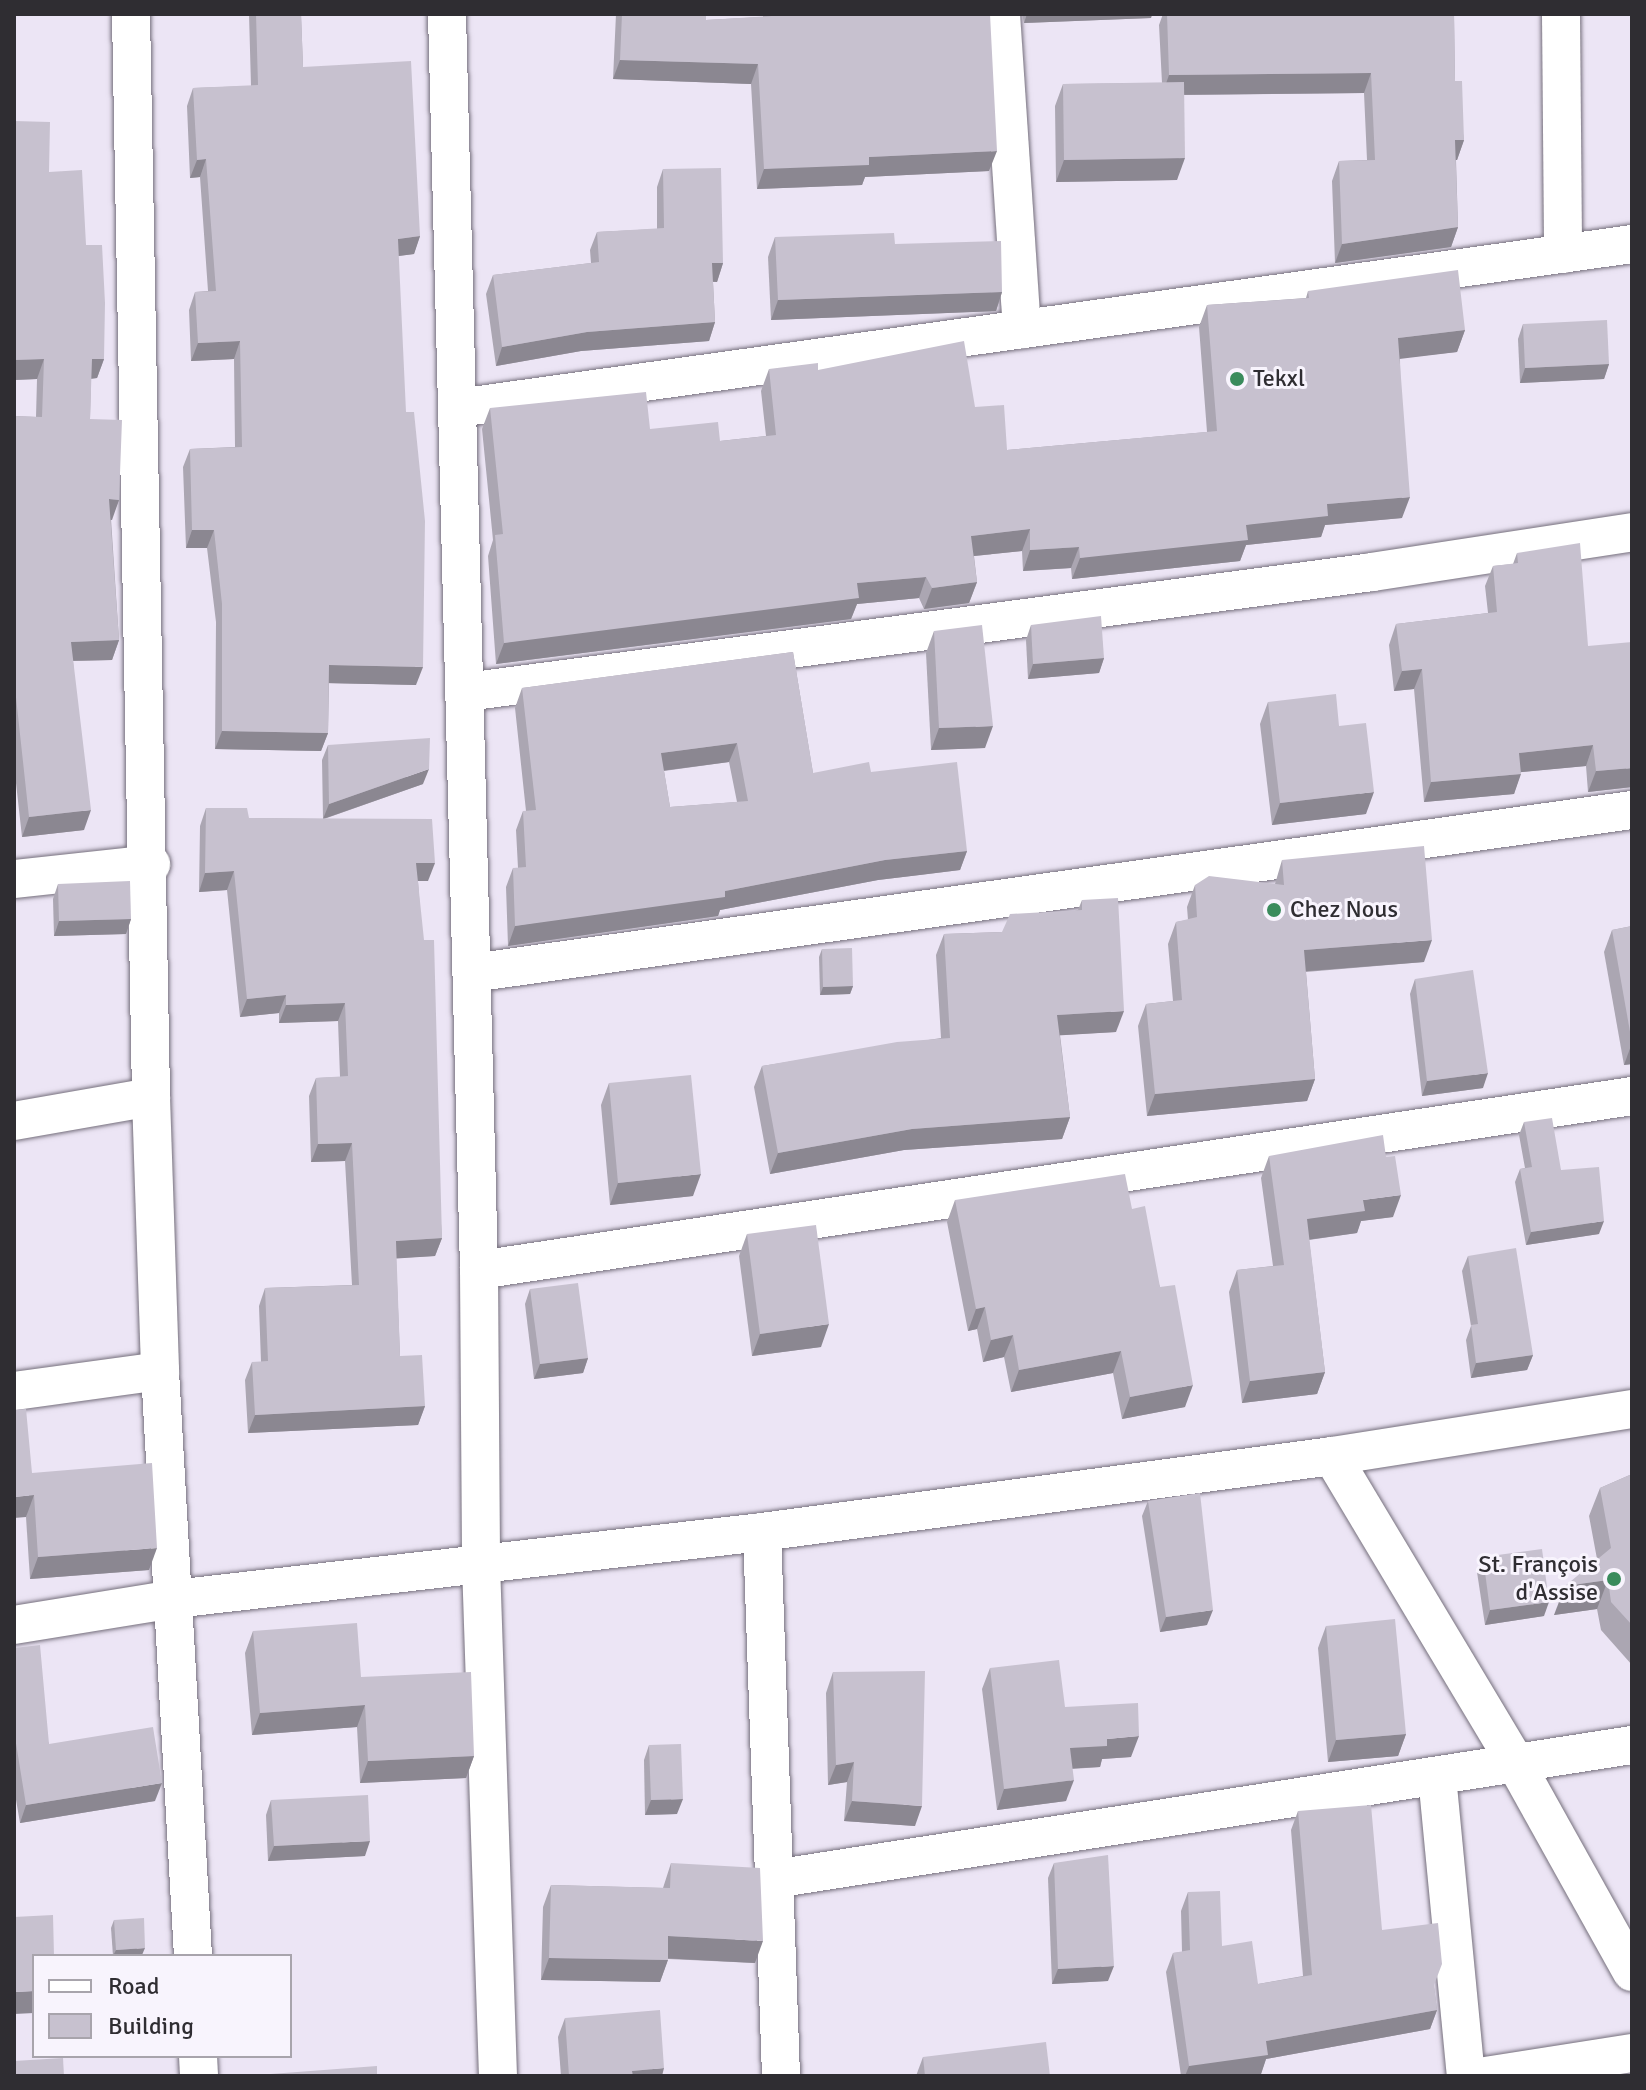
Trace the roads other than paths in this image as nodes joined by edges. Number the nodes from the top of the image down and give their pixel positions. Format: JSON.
{"nodes":[{"id":1,"x":131,"y":14,"type":"edge"},
{"id":2,"x":447,"y":14,"type":"edge"},
{"id":3,"x":1001,"y":14,"type":"edge"},
{"id":4,"x":1561,"y":14,"type":"edge"},
{"id":5,"x":1632,"y":244,"type":"edge"},
{"id":6,"x":1563,"y":254,"type":"junction"},
{"id":7,"x":1022,"y":329,"type":"junction"},
{"id":8,"x":458,"y":408,"type":"junction"},
{"id":9,"x":1632,"y":532,"type":"edge"},
{"id":10,"x":466,"y":692,"type":"junction"},
{"id":11,"x":1632,"y":810,"type":"edge"},
{"id":12,"x":151,"y":864,"type":"junction"},
{"id":13,"x":14,"y":879,"type":"edge"},
{"id":14,"x":472,"y":973,"type":"junction"},
{"id":15,"x":1632,"y":1096,"type":"edge"},
{"id":16,"x":151,"y":1097,"type":"junction"},
{"id":17,"x":14,"y":1121,"type":"edge"},
{"id":18,"x":479,"y":1270,"type":"junction"},
{"id":19,"x":160,"y":1371,"type":"junction"},
{"id":20,"x":14,"y":1391,"type":"edge"},
{"id":21,"x":1632,"y":1409,"type":"edge"},
{"id":22,"x":1332,"y":1456,"type":"junction"},
{"id":23,"x":762,"y":1532,"type":"junction"},
{"id":24,"x":481,"y":1564,"type":"junction"},
{"id":25,"x":174,"y":1599,"type":"junction"},
{"id":26,"x":14,"y":1625,"type":"edge"},
{"id":27,"x":1632,"y":1745,"type":"edge"},
{"id":28,"x":1516,"y":1764,"type":"junction"},
{"id":29,"x":1437,"y":1776,"type":"junction"},
{"id":30,"x":774,"y":1879,"type":"junction"},
{"id":31,"x":193,"y":1954,"type":"edge"},
{"id":32,"x":1632,"y":1972,"type":"edge"},
{"id":33,"x":1632,"y":2053,"type":"edge"},
{"id":34,"x":498,"y":2076,"type":"edge"},
{"id":35,"x":781,"y":2076,"type":"edge"},
{"id":36,"x":1466,"y":2076,"type":"edge"},
{"id":37,"x":1485,"y":2076,"type":"edge"}],
"edges":[{"from":1,"to":12,"type":"street"},
{"from":2,"to":8,"type":"street"},
{"from":3,"to":7,"type":"street"},
{"from":4,"to":6,"type":"street"},
{"from":5,"to":6,"type":"street"},
{"from":6,"to":7,"type":"street"},
{"from":7,"to":8,"type":"street"},
{"from":8,"to":10,"type":"street"},
{"from":9,"to":10,"type":"street"},
{"from":10,"to":14,"type":"street"},
{"from":11,"to":14,"type":"street"},
{"from":12,"to":13,"type":"street"},
{"from":12,"to":16,"type":"street"},
{"from":14,"to":18,"type":"street"},
{"from":15,"to":18,"type":"street"},
{"from":16,"to":17,"type":"street"},
{"from":16,"to":19,"type":"street"},
{"from":18,"to":24,"type":"street"},
{"from":19,"to":20,"type":"street"},
{"from":19,"to":25,"type":"street"},
{"from":21,"to":22,"type":"street"},
{"from":22,"to":23,"type":"street"},
{"from":22,"to":28,"type":"street"},
{"from":23,"to":24,"type":"street"},
{"from":23,"to":30,"type":"street"},
{"from":24,"to":25,"type":"street"},
{"from":24,"to":34,"type":"street"},
{"from":25,"to":26,"type":"street"},
{"from":25,"to":31,"type":"street"},
{"from":27,"to":28,"type":"street"},
{"from":28,"to":29,"type":"street"},
{"from":28,"to":32,"type":"street"},
{"from":29,"to":30,"type":"street"},
{"from":29,"to":36,"type":"street"},
{"from":30,"to":35,"type":"street"},
{"from":33,"to":37,"type":"street"}]}
